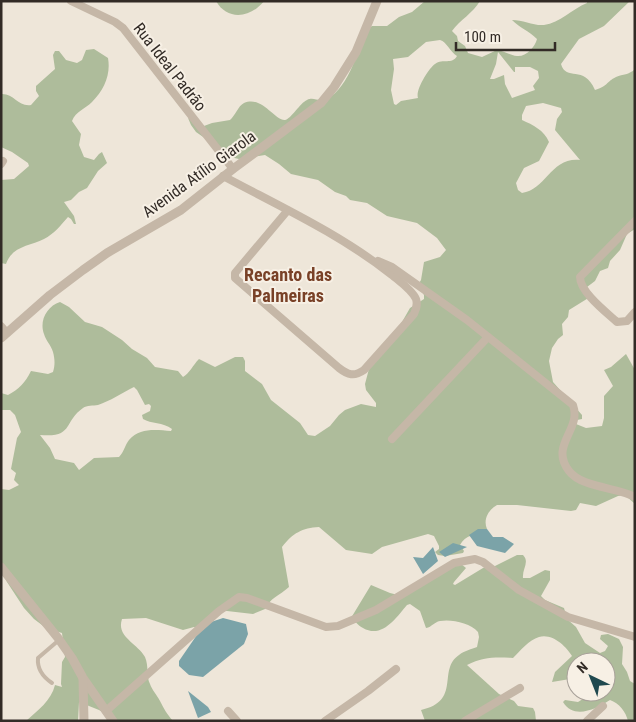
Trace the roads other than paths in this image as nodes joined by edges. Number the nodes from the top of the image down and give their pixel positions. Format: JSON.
{"nodes":[{"id":1,"x":70,"y":1,"type":"edge"},
{"id":2,"x":377,"y":1,"type":"edge"},
{"id":3,"x":233,"y":169,"type":"junction"},
{"id":4,"x":223,"y":176,"type":"junction"},
{"id":5,"x":288,"y":210,"type":"junction"},
{"id":6,"x":635,"y":221,"type":"edge"},
{"id":7,"x":369,"y":258,"type":"junction"},
{"id":8,"x":635,"y":312,"type":"edge"},
{"id":9,"x":3,"y":332,"type":"edge"},
{"id":10,"x":488,"y":337,"type":"junction"},
{"id":11,"x":392,"y":439,"type":"dead end"},
{"id":12,"x":635,"y":497,"type":"edge"},
{"id":13,"x":1,"y":567,"type":"edge"},
{"id":14,"x":635,"y":637,"type":"edge"},
{"id":15,"x":60,"y":640,"type":"junction"},
{"id":16,"x":396,"y":669,"type":"dead end"},
{"id":17,"x":83,"y":678,"type":"junction"},
{"id":18,"x":52,"y":683,"type":"dead end"},
{"id":19,"x":520,"y":688,"type":"dead end"},
{"id":20,"x":603,"y":706,"type":"dead end"},
{"id":21,"x":106,"y":711,"type":"junction"},
{"id":22,"x":228,"y":711,"type":"dead end"},
{"id":23,"x":84,"y":721,"type":"edge"},
{"id":24,"x":113,"y":721,"type":"edge"},
{"id":25,"x":236,"y":721,"type":"edge"},
{"id":26,"x":324,"y":721,"type":"edge"},
{"id":27,"x":465,"y":721,"type":"edge"},
{"id":28,"x":587,"y":721,"type":"edge"}],
"edges":[{"from":1,"to":3,"type":"street","name":"Rua Ideal Padrão"},
{"from":2,"to":3,"type":"street","name":"Avenida Atílio Giarola"},
{"from":3,"to":4,"type":"street","name":"Avenida Atílio Giarola"},
{"from":4,"to":5,"type":"street"},
{"from":4,"to":9,"type":"street","name":"Avenida Atílio Giarola"},
{"from":5,"to":7,"type":"street"},
{"from":5,"to":7,"type":"street"},
{"from":6,"to":8,"type":"street"},
{"from":7,"to":10,"type":"street"},
{"from":10,"to":11,"type":"street"},
{"from":10,"to":12,"type":"street"},
{"from":13,"to":15,"type":"street"},
{"from":14,"to":21,"type":"street"},
{"from":15,"to":17,"type":"street"},
{"from":15,"to":18,"type":"lane"},
{"from":16,"to":26,"type":"street"},
{"from":17,"to":21,"type":"street"},
{"from":17,"to":23,"type":"street"},
{"from":19,"to":27,"type":"street"},
{"from":20,"to":28,"type":"street"},
{"from":21,"to":24,"type":"street"},
{"from":22,"to":25,"type":"street"}]}
